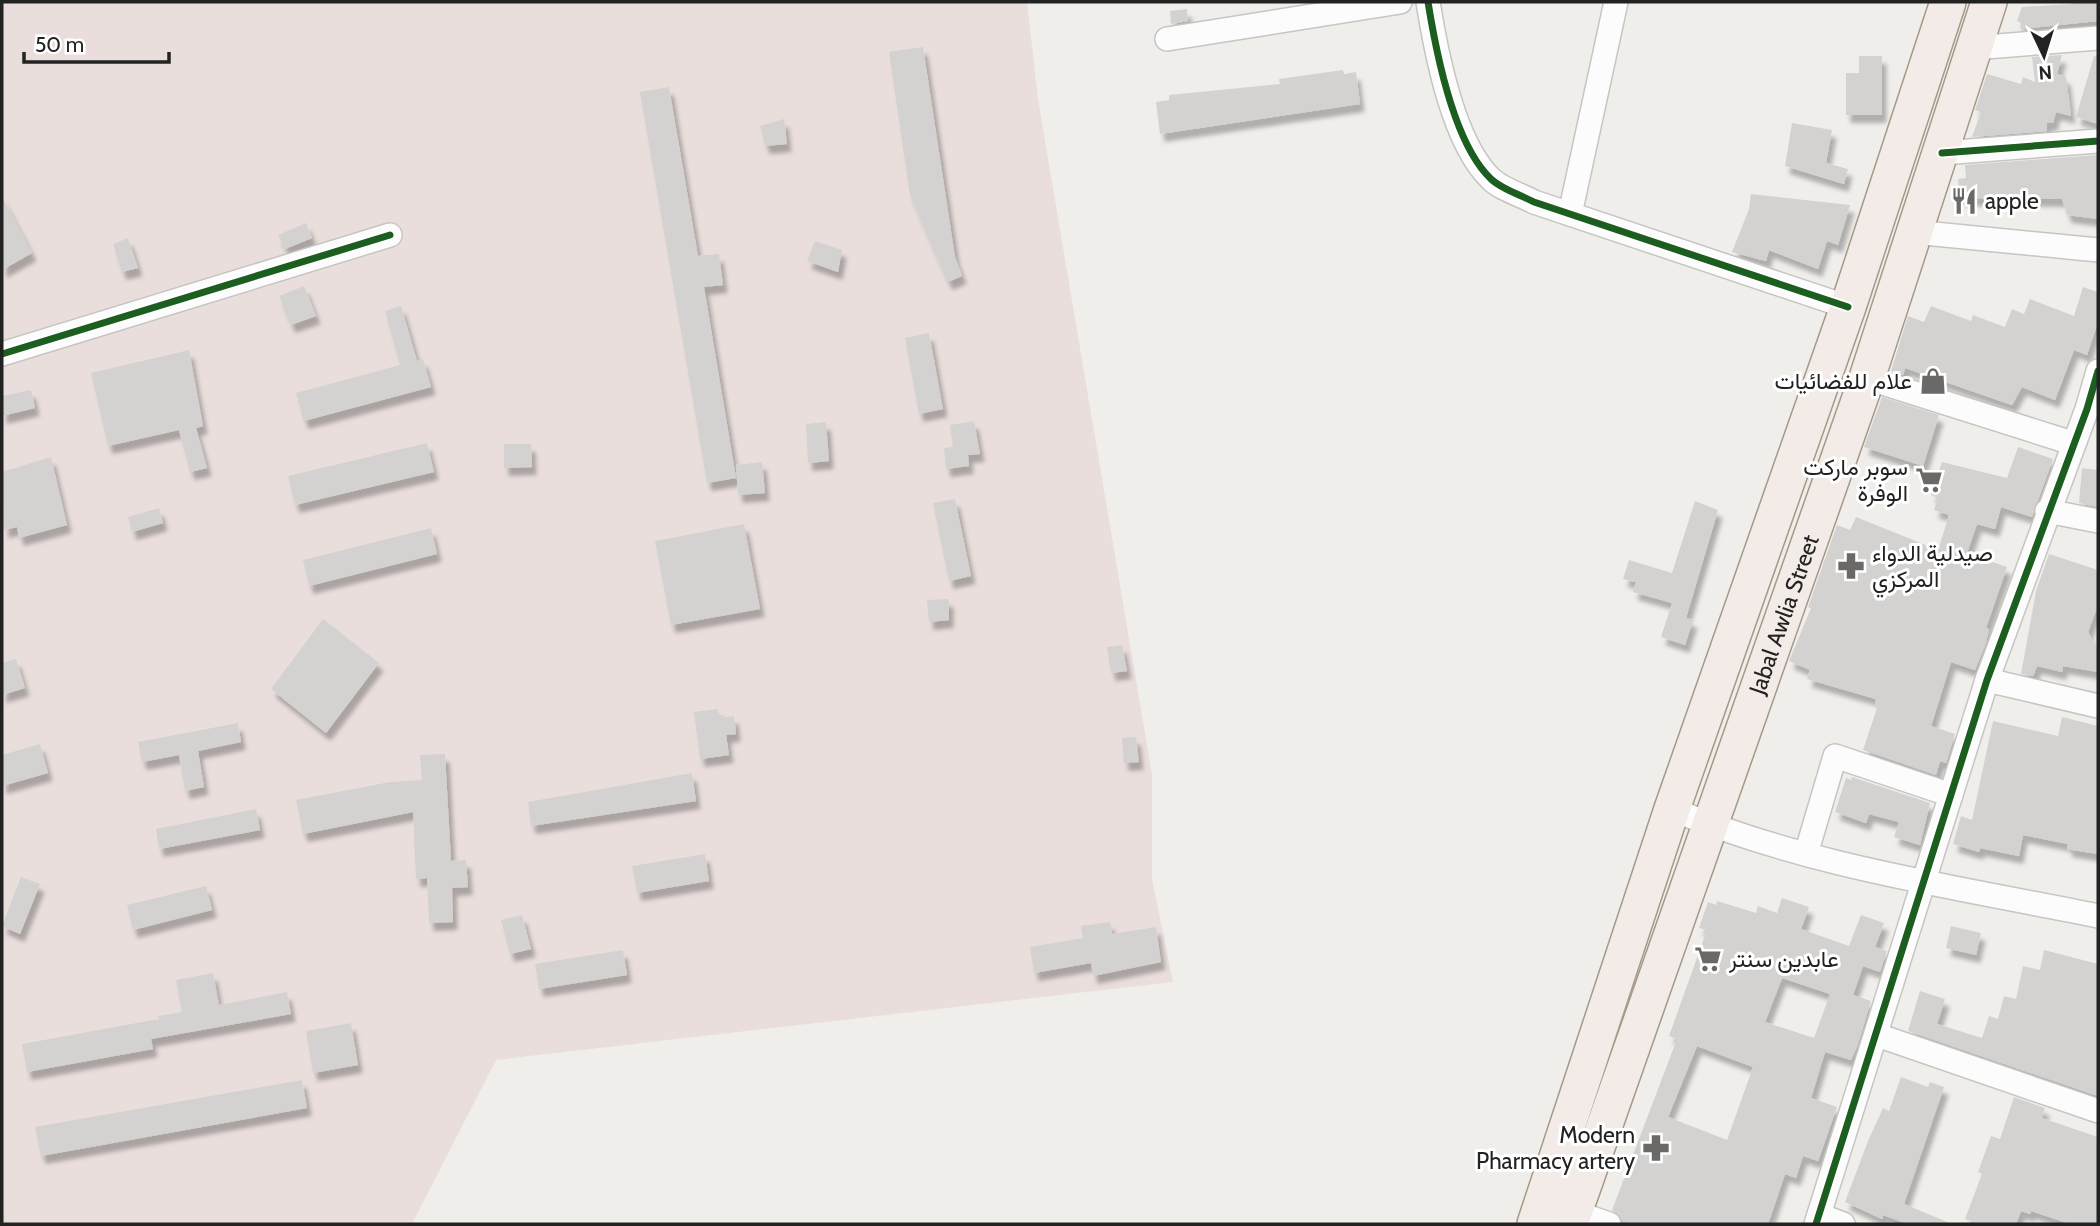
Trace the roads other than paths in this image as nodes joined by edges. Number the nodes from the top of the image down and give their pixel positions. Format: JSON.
{"nodes":[{"id":1,"x":1400,"y":2,"type":"edge"},
{"id":2,"x":1428,"y":2,"type":"edge"},
{"id":3,"x":1616,"y":2,"type":"edge"},
{"id":4,"x":1948,"y":2,"type":"edge"},
{"id":5,"x":1989,"y":2,"type":"edge"},
{"id":6,"x":2098,"y":38,"type":"edge"},
{"id":7,"x":1167,"y":39,"type":"dead end"},
{"id":8,"x":1973,"y":48,"type":"junction"},
{"id":9,"x":2098,"y":141,"type":"edge"},
{"id":10,"x":1942,"y":153,"type":"junction"},
{"id":11,"x":1570,"y":214,"type":"junction"},
{"id":12,"x":1914,"y":232,"type":"junction"},
{"id":13,"x":390,"y":235,"type":"dead end"},
{"id":14,"x":2098,"y":250,"type":"edge"},
{"id":15,"x":1847,"y":307,"type":"junction"},
{"id":16,"x":2,"y":354,"type":"edge"},
{"id":17,"x":2098,"y":371,"type":"edge"},
{"id":18,"x":1867,"y":379,"type":"junction"},
{"id":19,"x":2093,"y":410,"type":"edge"},
{"id":20,"x":2072,"y":443,"type":"junction"},
{"id":21,"x":2047,"y":511,"type":"junction"},
{"id":22,"x":2098,"y":521,"type":"edge"},
{"id":23,"x":1987,"y":680,"type":"junction"},
{"id":24,"x":2098,"y":706,"type":"edge"},
{"id":25,"x":1951,"y":795,"type":"junction"},
{"id":26,"x":1672,"y":809,"type":"junction"},
{"id":27,"x":1711,"y":826,"type":"junction"},
{"id":28,"x":1806,"y":854,"type":"junction"},
{"id":29,"x":1922,"y":880,"type":"junction"},
{"id":30,"x":2098,"y":916,"type":"edge"},
{"id":31,"x":1877,"y":1035,"type":"junction"},
{"id":32,"x":2098,"y":1111,"type":"edge"},
{"id":33,"x":1572,"y":1218,"type":"edge"},
{"id":34,"x":1817,"y":1220,"type":"edge"},
{"id":35,"x":1535,"y":1224,"type":"edge"},
{"id":36,"x":1609,"y":1224,"type":"edge"},
{"id":37,"x":1843,"y":1224,"type":"edge"}],
"edges":[{"from":1,"to":7,"type":"street"},
{"from":2,"to":11,"type":"street"},
{"from":3,"to":11,"type":"street"},
{"from":4,"to":15,"type":"main road","name":"Jabal Awlia Street"},
{"from":5,"to":8,"type":"main road","name":"Jabal Awlia Street"},
{"from":6,"to":8,"type":"street"},
{"from":8,"to":10,"type":"main road","name":"Jabal Awlia Street"},
{"from":9,"to":10,"type":"street"},
{"from":10,"to":12,"type":"main road","name":"Jabal Awlia Street"},
{"from":11,"to":15,"type":"street"},
{"from":12,"to":14,"type":"street"},
{"from":12,"to":18,"type":"main road","name":"Jabal Awlia Street"},
{"from":13,"to":16,"type":"street"},
{"from":15,"to":26,"type":"main road","name":"Jabal Awlia Street"},
{"from":17,"to":19,"type":"street"},
{"from":18,"to":20,"type":"street"},
{"from":18,"to":27,"type":"main road","name":"Jabal Awlia Street"},
{"from":19,"to":20,"type":"street"},
{"from":20,"to":21,"type":"street"},
{"from":21,"to":22,"type":"street"},
{"from":21,"to":23,"type":"street"},
{"from":23,"to":24,"type":"street"},
{"from":23,"to":25,"type":"street"},
{"from":25,"to":28,"type":"street"},
{"from":25,"to":29,"type":"street"},
{"from":26,"to":27,"type":"street"},
{"from":26,"to":35,"type":"main road","name":"Jabal Awlia Street"},
{"from":27,"to":28,"type":"street"},
{"from":27,"to":33,"type":"main road","name":"Jabal Awlia Street"},
{"from":28,"to":29,"type":"street"},
{"from":29,"to":30,"type":"street"},
{"from":29,"to":31,"type":"street"},
{"from":31,"to":32,"type":"street"},
{"from":31,"to":34,"type":"street"},
{"from":33,"to":36,"type":"street"},
{"from":34,"to":37,"type":"street"}]}
